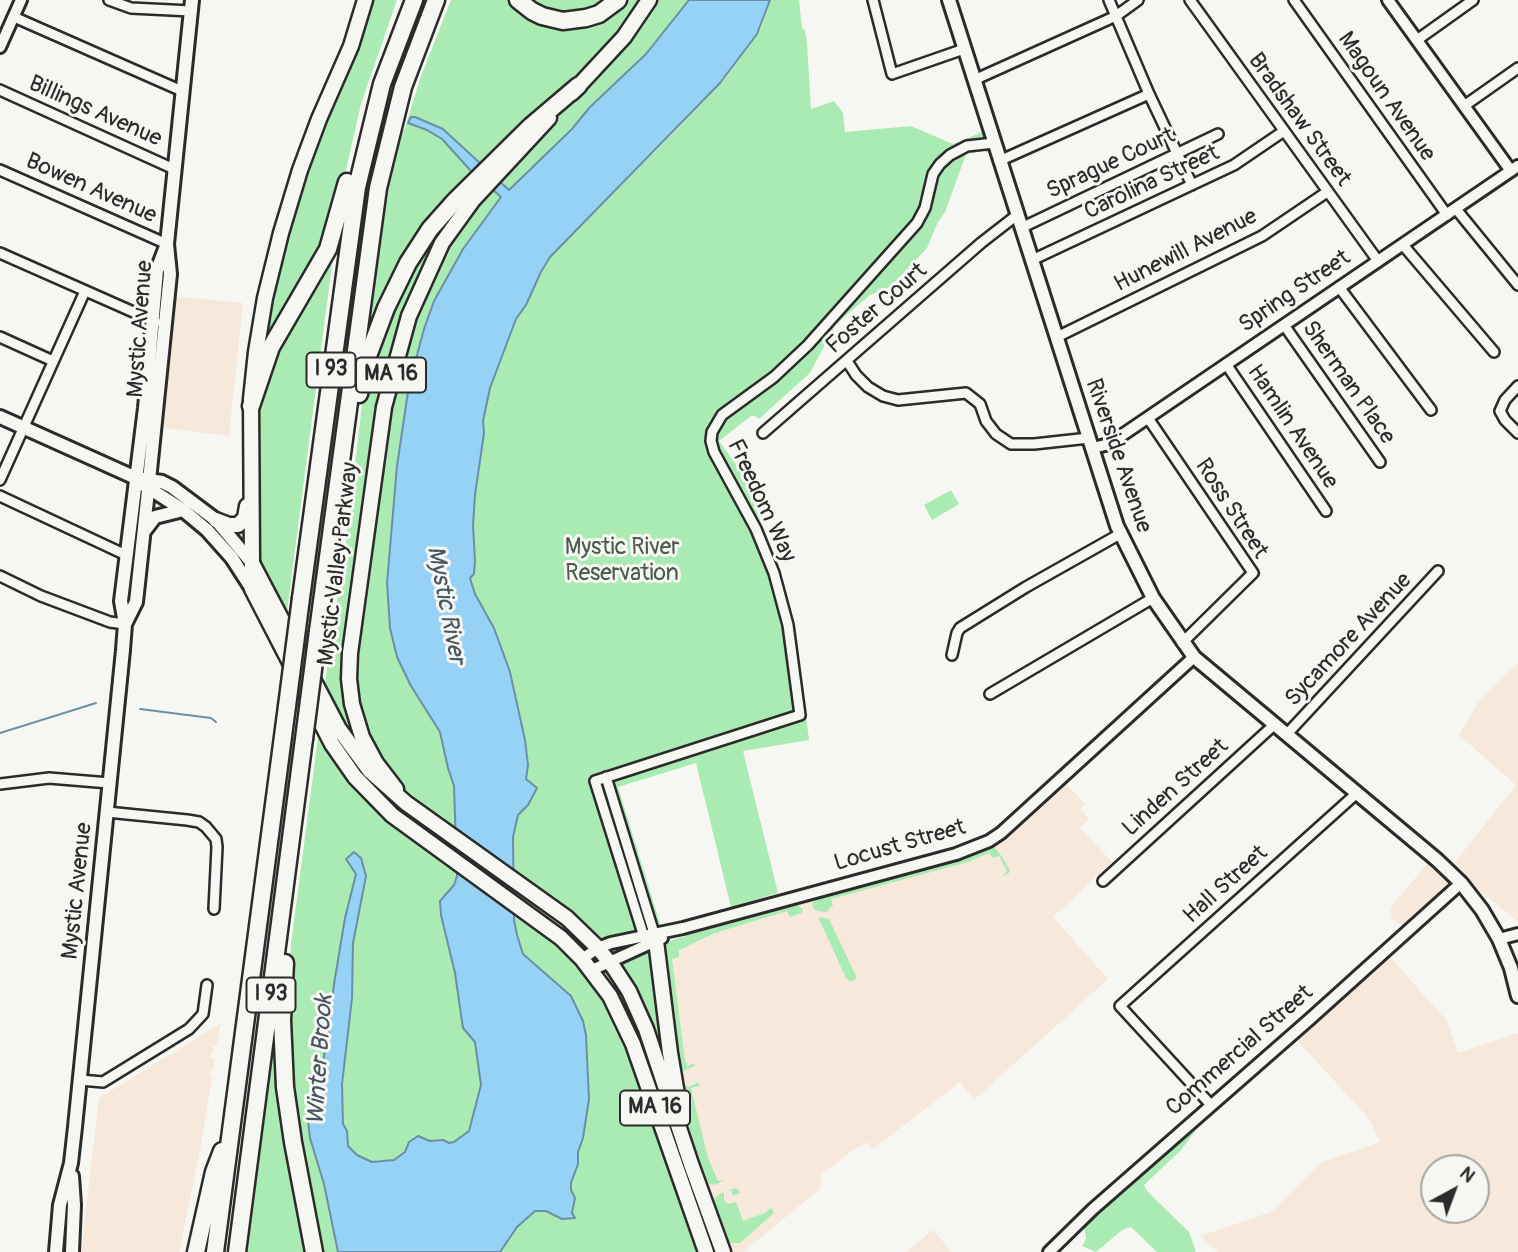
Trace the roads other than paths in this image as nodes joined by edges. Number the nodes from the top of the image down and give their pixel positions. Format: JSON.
{"nodes":[{"id":1,"x":22,"y":0,"type":"edge"},
{"id":2,"x":109,"y":0,"type":"edge"},
{"id":3,"x":365,"y":0,"type":"edge"},
{"id":4,"x":414,"y":0,"type":"edge"},
{"id":5,"x":436,"y":0,"type":"edge"},
{"id":6,"x":519,"y":0,"type":"edge"},
{"id":7,"x":618,"y":0,"type":"edge"},
{"id":8,"x":649,"y":0,"type":"edge"},
{"id":9,"x":873,"y":0,"type":"edge"},
{"id":10,"x":949,"y":0,"type":"edge"},
{"id":11,"x":1109,"y":0,"type":"edge"},
{"id":12,"x":1138,"y":0,"type":"edge"},
{"id":13,"x":1190,"y":0,"type":"edge"},
{"id":14,"x":1294,"y":0,"type":"edge"},
{"id":15,"x":1388,"y":0,"type":"edge"},
{"id":16,"x":1473,"y":0,"type":"edge"},
{"id":17,"x":192,"y":6,"type":"edge"},
{"id":18,"x":1116,"y":16,"type":"junction"},
{"id":19,"x":14,"y":17,"type":"junction"},
{"id":20,"x":1417,"y":40,"type":"junction"},
{"id":21,"x":0,"y":47,"type":"edge"},
{"id":22,"x":964,"y":49,"type":"junction"},
{"id":23,"x":1518,"y":68,"type":"edge"},
{"id":24,"x":974,"y":80,"type":"junction"},
{"id":25,"x":578,"y":86,"type":"junction"},
{"id":26,"x":0,"y":90,"type":"edge"},
{"id":27,"x":182,"y":91,"type":"junction"},
{"id":28,"x":1149,"y":94,"type":"junction"},
{"id":29,"x":1464,"y":106,"type":"junction"},
{"id":30,"x":1284,"y":131,"type":"junction"},
{"id":31,"x":1218,"y":134,"type":"dead end"},
{"id":32,"x":366,"y":142,"type":"junction"},
{"id":33,"x":994,"y":143,"type":"junction"},
{"id":34,"x":1178,"y":155,"type":"junction"},
{"id":35,"x":999,"y":161,"type":"junction"},
{"id":36,"x":1514,"y":168,"type":"edge"},
{"id":37,"x":174,"y":169,"type":"junction"},
{"id":38,"x":0,"y":170,"type":"edge"},
{"id":39,"x":1192,"y":185,"type":"junction"},
{"id":40,"x":1327,"y":192,"type":"junction"},
{"id":41,"x":1452,"y":212,"type":"junction"},
{"id":42,"x":1019,"y":222,"type":"junction"},
{"id":43,"x":167,"y":244,"type":"junction"},
{"id":44,"x":1403,"y":244,"type":"junction"},
{"id":45,"x":0,"y":253,"type":"edge"},
{"id":46,"x":1032,"y":260,"type":"junction"},
{"id":47,"x":1378,"y":261,"type":"junction"},
{"id":48,"x":1518,"y":285,"type":"edge"},
{"id":49,"x":1339,"y":288,"type":"junction"},
{"id":50,"x":85,"y":291,"type":"junction"},
{"id":51,"x":158,"y":323,"type":"junction"},
{"id":52,"x":1284,"y":325,"type":"junction"},
{"id":53,"x":0,"y":337,"type":"edge"},
{"id":54,"x":1057,"y":337,"type":"junction"},
{"id":55,"x":1494,"y":352,"type":"dead end"},
{"id":56,"x":53,"y":361,"type":"junction"},
{"id":57,"x":847,"y":361,"type":"junction"},
{"id":58,"x":1226,"y":364,"type":"junction"},
{"id":59,"x":1518,"y":386,"type":"edge"},
{"id":60,"x":251,"y":407,"type":"junction"},
{"id":61,"x":1430,"y":410,"type":"dead end"},
{"id":62,"x":0,"y":417,"type":"edge"},
{"id":63,"x":1148,"y":418,"type":"junction"},
{"id":64,"x":24,"y":428,"type":"junction"},
{"id":65,"x":344,"y":432,"type":"junction"},
{"id":66,"x":763,"y":433,"type":"dead end"},
{"id":67,"x":1518,"y":433,"type":"edge"},
{"id":68,"x":1091,"y":443,"type":"junction"},
{"id":69,"x":1380,"y":462,"type":"dead end"},
{"id":70,"x":252,"y":477,"type":"junction"},
{"id":71,"x":0,"y":480,"type":"edge"},
{"id":72,"x":145,"y":482,"type":"junction"},
{"id":73,"x":0,"y":496,"type":"edge"},
{"id":74,"x":183,"y":510,"type":"junction"},
{"id":75,"x":1326,"y":511,"type":"dead end"},
{"id":76,"x":216,"y":520,"type":"junction"},
{"id":77,"x":143,"y":533,"type":"junction"},
{"id":78,"x":1120,"y":534,"type":"junction"},
{"id":79,"x":126,"y":555,"type":"junction"},
{"id":80,"x":251,"y":563,"type":"junction"},
{"id":81,"x":1438,"y":571,"type":"dead end"},
{"id":82,"x":0,"y":576,"type":"edge"},
{"id":83,"x":252,"y":589,"type":"junction"},
{"id":84,"x":1153,"y":598,"type":"junction"},
{"id":85,"x":125,"y":624,"type":"junction"},
{"id":86,"x":1182,"y":643,"type":"junction"},
{"id":87,"x":952,"y":655,"type":"dead end"},
{"id":88,"x":1194,"y":657,"type":"junction"},
{"id":89,"x":990,"y":694,"type":"dead end"},
{"id":90,"x":1275,"y":724,"type":"junction"},
{"id":91,"x":1287,"y":734,"type":"junction"},
{"id":92,"x":606,"y":777,"type":"junction"},
{"id":93,"x":0,"y":783,"type":"edge"},
{"id":94,"x":109,"y":783,"type":"junction"},
{"id":95,"x":1357,"y":793,"type":"junction"},
{"id":96,"x":107,"y":812,"type":"junction"},
{"id":97,"x":443,"y":828,"type":"junction"},
{"id":98,"x":1102,"y":881,"type":"dead end"},
{"id":99,"x":1461,"y":883,"type":"junction"},
{"id":100,"x":283,"y":903,"type":"junction"},
{"id":101,"x":214,"y":909,"type":"dead end"},
{"id":102,"x":1518,"y":934,"type":"edge"},
{"id":103,"x":650,"y":939,"type":"junction"},
{"id":104,"x":1499,"y":939,"type":"junction"},
{"id":105,"x":598,"y":948,"type":"junction"},
{"id":106,"x":609,"y":962,"type":"junction"},
{"id":107,"x":587,"y":965,"type":"junction"},
{"id":108,"x":207,"y":985,"type":"dead end"},
{"id":109,"x":1518,"y":996,"type":"edge"},
{"id":110,"x":80,"y":1080,"type":"junction"},
{"id":111,"x":1211,"y":1105,"type":"junction"},
{"id":112,"x":232,"y":1122,"type":"junction"},
{"id":113,"x":687,"y":1153,"type":"junction"},
{"id":114,"x":71,"y":1163,"type":"junction"},
{"id":115,"x":56,"y":1252,"type":"edge"},
{"id":116,"x":72,"y":1252,"type":"edge"},
{"id":117,"x":196,"y":1252,"type":"edge"},
{"id":118,"x":215,"y":1252,"type":"edge"},
{"id":119,"x":237,"y":1252,"type":"edge"},
{"id":120,"x":314,"y":1252,"type":"edge"},
{"id":121,"x":706,"y":1252,"type":"edge"},
{"id":122,"x":723,"y":1252,"type":"edge"},
{"id":123,"x":1049,"y":1252,"type":"edge"}],
"edges":[{"from":1,"to":19,"type":"street"},
{"from":2,"to":17,"type":"street"},
{"from":3,"to":60,"type":"main road","name":"Mystic Valley Parkway","number":"MA 16"},
{"from":4,"to":32,"type":"highway","number":"I 93"},
{"from":5,"to":65,"type":"highway","number":"I 93"},
{"from":6,"to":7,"type":"highway"},
{"from":8,"to":25,"type":"main road","name":"Mystic Valley Parkway","number":"MA 16"},
{"from":9,"to":22,"type":"street"},
{"from":10,"to":22,"type":"main road","name":"Riverside Avenue"},
{"from":11,"to":18,"type":"street"},
{"from":12,"to":18,"type":"street"},
{"from":13,"to":30,"type":"street","name":"Bradshaw Street"},
{"from":14,"to":41,"type":"street","name":"Magoun Avenue"},
{"from":15,"to":20,"type":"street"},
{"from":16,"to":20,"type":"street"},
{"from":17,"to":27,"type":"main road","name":"Mystic Avenue"},
{"from":18,"to":24,"type":"street"},
{"from":18,"to":28,"type":"street"},
{"from":19,"to":21,"type":"street"},
{"from":19,"to":27,"type":"street"},
{"from":20,"to":29,"type":"street"},
{"from":22,"to":24,"type":"main road","name":"Riverside Avenue"},
{"from":23,"to":29,"type":"street"},
{"from":24,"to":33,"type":"main road","name":"Riverside Avenue"},
{"from":25,"to":65,"type":"highway"},
{"from":25,"to":97,"type":"main road","name":"Mystic Valley Parkway","number":"MA 16"},
{"from":26,"to":37,"type":"street","name":"Billings Avenue"},
{"from":27,"to":37,"type":"main road","name":"Mystic Avenue"},
{"from":28,"to":34,"type":"street"},
{"from":28,"to":35,"type":"street"},
{"from":29,"to":36,"type":"street"},
{"from":30,"to":39,"type":"street","name":"Carolina Street"},
{"from":30,"to":40,"type":"street","name":"Bradshaw Street"},
{"from":31,"to":34,"type":"street","name":"Sprague Court"},
{"from":32,"to":60,"type":"highway"},
{"from":32,"to":112,"type":"highway","number":"I 93","bridge":true},
{"from":33,"to":35,"type":"main road","name":"Riverside Avenue"},
{"from":33,"to":92,"type":"street","name":"Freedom Way"},
{"from":34,"to":39,"type":"street"},
{"from":34,"to":42,"type":"street","name":"Sprague Court"},
{"from":35,"to":42,"type":"main road","name":"Riverside Avenue"},
{"from":36,"to":41,"type":"street","name":"Spring Street"},
{"from":37,"to":43,"type":"main road","name":"Mystic Avenue"},
{"from":38,"to":43,"type":"street","name":"Bowen Avenue"},
{"from":39,"to":46,"type":"street","name":"Carolina Street"},
{"from":40,"to":47,"type":"street","name":"Bradshaw Street"},
{"from":40,"to":54,"type":"street","name":"Hunewill Avenue"},
{"from":41,"to":44,"type":"street","name":"Spring Street"},
{"from":41,"to":48,"type":"street","name":"Magoun Avenue"},
{"from":42,"to":46,"type":"main road","name":"Riverside Avenue"},
{"from":42,"to":57,"type":"street","name":"Foster Court"},
{"from":43,"to":51,"type":"main road","name":"Mystic Avenue"},
{"from":44,"to":47,"type":"street","name":"Spring Street"},
{"from":44,"to":55,"type":"street"},
{"from":45,"to":50,"type":"street"},
{"from":46,"to":54,"type":"main road","name":"Riverside Avenue"},
{"from":47,"to":49,"type":"street","name":"Spring Street"},
{"from":49,"to":52,"type":"street","name":"Spring Street"},
{"from":49,"to":61,"type":"street"},
{"from":50,"to":51,"type":"street"},
{"from":50,"to":56,"type":"street"},
{"from":51,"to":72,"type":"main road","name":"Mystic Avenue"},
{"from":52,"to":58,"type":"street","name":"Spring Street"},
{"from":52,"to":69,"type":"street","name":"Sherman Place"},
{"from":53,"to":56,"type":"street"},
{"from":54,"to":68,"type":"main road","name":"Riverside Avenue"},
{"from":56,"to":64,"type":"street"},
{"from":57,"to":66,"type":"street","name":"Foster Court"},
{"from":57,"to":68,"type":"street"},
{"from":58,"to":63,"type":"street","name":"Spring Street"},
{"from":58,"to":75,"type":"street","name":"Hamlin Avenue"},
{"from":59,"to":67,"type":"street"},
{"from":60,"to":70,"type":"main road","name":"Mystic Valley Parkway","number":"MA 16"},
{"from":62,"to":64,"type":"main road"},
{"from":63,"to":68,"type":"street","name":"Spring Street"},
{"from":63,"to":86,"type":"street","name":"Ross Street"},
{"from":64,"to":71,"type":"street"},
{"from":64,"to":72,"type":"main road"},
{"from":65,"to":100,"type":"highway","number":"I 93","bridge":true},
{"from":68,"to":78,"type":"main road","name":"Riverside Avenue"},
{"from":70,"to":76,"type":"main road"},
{"from":70,"to":80,"type":"main road","name":"Mystic Valley Parkway","number":"MA 16"},
{"from":72,"to":74,"type":"main road"},
{"from":72,"to":76,"type":"main road"},
{"from":72,"to":77,"type":"main road","name":"Mystic Avenue"},
{"from":72,"to":79,"type":"main road","name":"Mystic Avenue"},
{"from":73,"to":79,"type":"street"},
{"from":74,"to":77,"type":"main road"},
{"from":74,"to":83,"type":"main road"},
{"from":76,"to":80,"type":"main road"},
{"from":77,"to":85,"type":"main road","name":"Mystic Avenue"},
{"from":78,"to":84,"type":"main road","name":"Riverside Avenue"},
{"from":78,"to":87,"type":"street"},
{"from":79,"to":85,"type":"main road","name":"Mystic Avenue"},
{"from":80,"to":83,"type":"main road","name":"Mystic Valley Parkway","number":"MA 16"},
{"from":80,"to":97,"type":"main road"},
{"from":81,"to":91,"type":"street","name":"Sycamore Avenue"},
{"from":82,"to":85,"type":"street"},
{"from":83,"to":107,"type":"main road","name":"Mystic Valley Parkway","number":"MA 16"},
{"from":84,"to":86,"type":"main road","name":"Riverside Avenue"},
{"from":84,"to":89,"type":"street"},
{"from":85,"to":94,"type":"main road","name":"Mystic Avenue"},
{"from":86,"to":88,"type":"main road","name":"Riverside Avenue"},
{"from":88,"to":90,"type":"main road","name":"Riverside Avenue"},
{"from":88,"to":103,"type":"street","name":"Locust Street"},
{"from":90,"to":91,"type":"main road","name":"Riverside Avenue"},
{"from":90,"to":98,"type":"street","name":"Linden Street"},
{"from":91,"to":95,"type":"main road","name":"Riverside Avenue"},
{"from":92,"to":103,"type":"street"},
{"from":92,"to":103,"type":"street","name":"Freedom Way"},
{"from":93,"to":94,"type":"street"},
{"from":94,"to":96,"type":"main road","name":"Mystic Avenue"},
{"from":95,"to":99,"type":"main road","name":"Riverside Avenue"},
{"from":95,"to":111,"type":"street","name":"Hall Street"},
{"from":96,"to":101,"type":"street"},
{"from":96,"to":110,"type":"main road","name":"Mystic Avenue"},
{"from":97,"to":105,"type":"main road","name":"Mystic Valley Parkway","number":"MA 16"},
{"from":99,"to":104,"type":"main road","name":"Riverside Avenue"},
{"from":99,"to":111,"type":"street","name":"Commercial Street"},
{"from":100,"to":119,"type":"highway","number":"I 93"},
{"from":100,"to":120,"type":"highway"},
{"from":102,"to":104,"type":"street"},
{"from":103,"to":105,"type":"street","name":"Locust Street"},
{"from":103,"to":106,"type":"street","name":"Locust Street"},
{"from":103,"to":113,"type":"main road"},
{"from":104,"to":109,"type":"main road","name":"Riverside Avenue"},
{"from":105,"to":106,"type":"main road","name":"Mystic Valley Parkway","number":"MA 16"},
{"from":105,"to":107,"type":"street","name":"Locust Street"},
{"from":106,"to":107,"type":"street","name":"Locust Street"},
{"from":106,"to":113,"type":"main road","name":"Mystic Valley Parkway","number":"MA 16"},
{"from":107,"to":121,"type":"main road","name":"Mystic Valley Parkway","number":"MA 16"},
{"from":108,"to":110,"type":"street"},
{"from":110,"to":114,"type":"main road","name":"Mystic Avenue"},
{"from":111,"to":123,"type":"street","name":"Commercial Street"},
{"from":112,"to":117,"type":"highway"},
{"from":112,"to":118,"type":"highway","number":"I 93"},
{"from":113,"to":122,"type":"main road","name":"Mystic Valley Parkway","number":"MA 16"},
{"from":114,"to":115,"type":"main road","name":"Mystic Avenue"},
{"from":114,"to":116,"type":"main road","name":"Mystic Avenue"}]}
